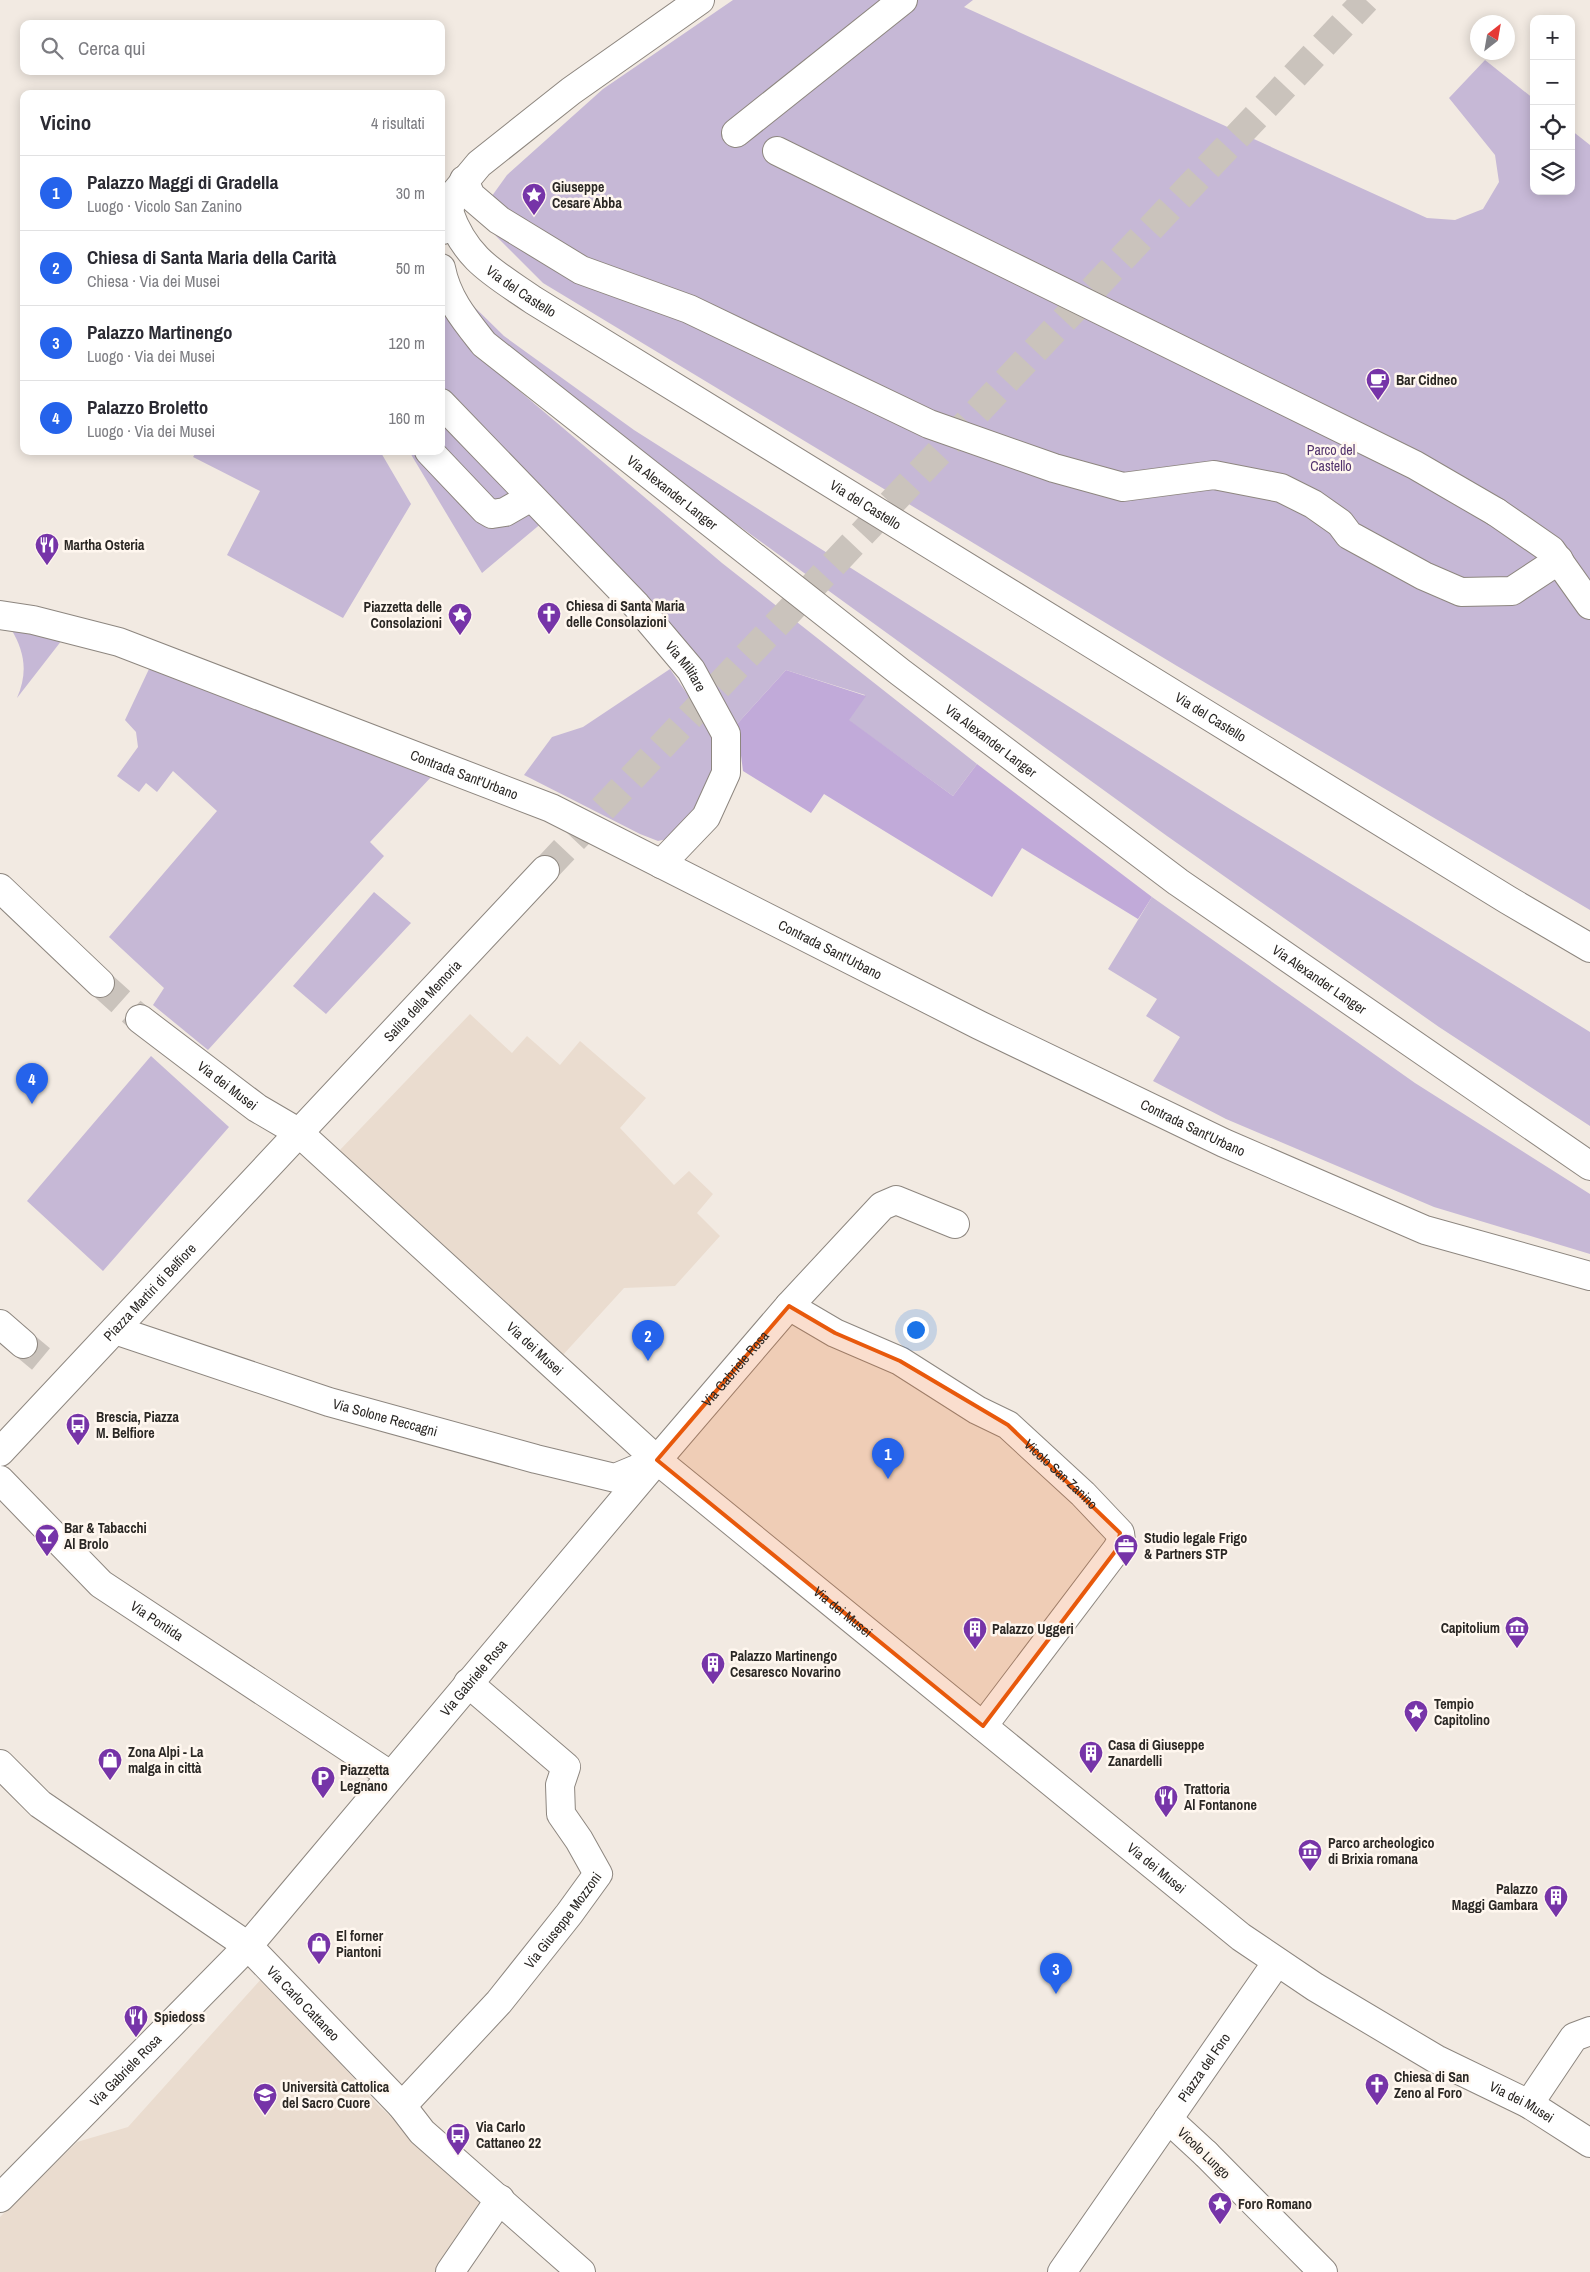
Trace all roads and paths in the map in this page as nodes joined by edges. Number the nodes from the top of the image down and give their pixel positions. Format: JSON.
{"nodes":[{"id":1,"x":700,"y":0,"type":"edge"},
{"id":2,"x":903,"y":0,"type":"edge"},
{"id":3,"x":736,"y":133,"type":"dead end"},
{"id":4,"x":777,"y":151,"type":"dead end"},
{"id":5,"x":450,"y":206,"type":"edge"},
{"id":6,"x":445,"y":285,"type":"edge"},
{"id":7,"x":445,"y":407,"type":"edge"},
{"id":8,"x":433,"y":455,"type":"edge"},
{"id":9,"x":530,"y":496,"type":"junction"},
{"id":10,"x":1559,"y":560,"type":"junction"},
{"id":11,"x":1590,"y":605,"type":"edge"},
{"id":12,"x":0,"y":615,"type":"edge"},
{"id":13,"x":661,"y":864,"type":"junction"},
{"id":14,"x":545,"y":870,"type":"tunnel mouth"},
{"id":15,"x":0,"y":888,"type":"edge"},
{"id":16,"x":1590,"y":948,"type":"edge"},
{"id":17,"x":100,"y":983,"type":"tunnel mouth"},
{"id":18,"x":140,"y":1019,"type":"tunnel mouth"},
{"id":19,"x":298,"y":1132,"type":"junction"},
{"id":20,"x":1590,"y":1166,"type":"edge"},
{"id":21,"x":955,"y":1224,"type":"dead end"},
{"id":22,"x":1590,"y":1276,"type":"edge"},
{"id":23,"x":790,"y":1306,"type":"junction"},
{"id":24,"x":0,"y":1324,"type":"edge"},
{"id":25,"x":115,"y":1330,"type":"junction"},
{"id":26,"x":22,"y":1344,"type":"tunnel mouth"},
{"id":27,"x":0,"y":1452,"type":"edge"},
{"id":28,"x":657,"y":1460,"type":"junction"},
{"id":29,"x":0,"y":1480,"type":"edge"},
{"id":30,"x":468,"y":1683,"type":"junction"},
{"id":31,"x":983,"y":1726,"type":"junction"},
{"id":32,"x":0,"y":1764,"type":"edge"},
{"id":33,"x":390,"y":1775,"type":"junction"},
{"id":34,"x":248,"y":1946,"type":"junction"},
{"id":35,"x":1277,"y":1962,"type":"junction"},
{"id":36,"x":1590,"y":2031,"type":"edge"},
{"id":37,"x":1529,"y":2104,"type":"junction"},
{"id":38,"x":402,"y":2106,"type":"junction"},
{"id":39,"x":1168,"y":2119,"type":"junction"},
{"id":40,"x":1590,"y":2144,"type":"edge"},
{"id":41,"x":0,"y":2198,"type":"edge"},
{"id":42,"x":500,"y":2199,"type":"junction"},
{"id":43,"x":450,"y":2272,"type":"edge"},
{"id":44,"x":581,"y":2272,"type":"edge"},
{"id":45,"x":1062,"y":2272,"type":"edge"},
{"id":46,"x":1323,"y":2272,"type":"edge"}],
"edges":[{"from":1,"to":5,"type":"street"},
{"from":2,"to":3,"type":"street"},
{"from":4,"to":10,"type":"street"},
{"from":5,"to":10,"type":"street"},
{"from":5,"to":16,"type":"street","name":"Via del Castello"},
{"from":6,"to":20,"type":"street","name":"Via Alexander Langer"},
{"from":7,"to":9,"type":"street","name":"Via Militare"},
{"from":8,"to":9,"type":"street"},
{"from":9,"to":13,"type":"street","name":"Via Militare"},
{"from":10,"to":11,"type":"street"},
{"from":12,"to":13,"type":"street","name":"Contrada Sant'Urbano"},
{"from":13,"to":22,"type":"street","name":"Contrada Sant'Urbano"},
{"from":14,"to":19,"type":"street","name":"Salita della Memoria"},
{"from":15,"to":17,"type":"street"},
{"from":18,"to":19,"type":"street","name":"Via dei Musei"},
{"from":19,"to":25,"type":"street","name":"Piazza Martiri di Belfiore"},
{"from":19,"to":28,"type":"street","name":"Via dei Musei"},
{"from":21,"to":23,"type":"street","name":"Via Gabriele Rosa"},
{"from":23,"to":28,"type":"street","name":"Via Gabriele Rosa"},
{"from":23,"to":31,"type":"street","name":"Vicolo San Zanino"},
{"from":24,"to":26,"type":"street"},
{"from":25,"to":27,"type":"street","name":"Piazza Martiri di Belfiore"},
{"from":25,"to":28,"type":"street","name":"Via Solone Reccagni"},
{"from":28,"to":30,"type":"street","name":"Via Gabriele Rosa"},
{"from":28,"to":31,"type":"street","name":"Via dei Musei"},
{"from":29,"to":33,"type":"street","name":"Via Pontida"},
{"from":30,"to":33,"type":"street","name":"Via Gabriele Rosa"},
{"from":30,"to":38,"type":"street","name":"Via Giuseppe Mozzoni"},
{"from":31,"to":35,"type":"street","name":"Via dei Musei"},
{"from":32,"to":34,"type":"street","name":"Via Carlo Cattaneo"},
{"from":33,"to":34,"type":"street","name":"Via Gabriele Rosa"},
{"from":34,"to":38,"type":"street","name":"Via Carlo Cattaneo"},
{"from":34,"to":41,"type":"street","name":"Via Gabriele Rosa"},
{"from":35,"to":37,"type":"street","name":"Via dei Musei"},
{"from":35,"to":39,"type":"street","name":"Piazza del Foro"},
{"from":36,"to":37,"type":"street"},
{"from":37,"to":40,"type":"street","name":"Via dei Musei"},
{"from":38,"to":42,"type":"street","name":"Via Carlo Cattaneo"},
{"from":39,"to":45,"type":"street","name":"Piazza del Foro"},
{"from":39,"to":46,"type":"street","name":"Vicolo Lungo"},
{"from":42,"to":43,"type":"street"},
{"from":42,"to":44,"type":"street","name":"Via Carlo Cattaneo"}]}
